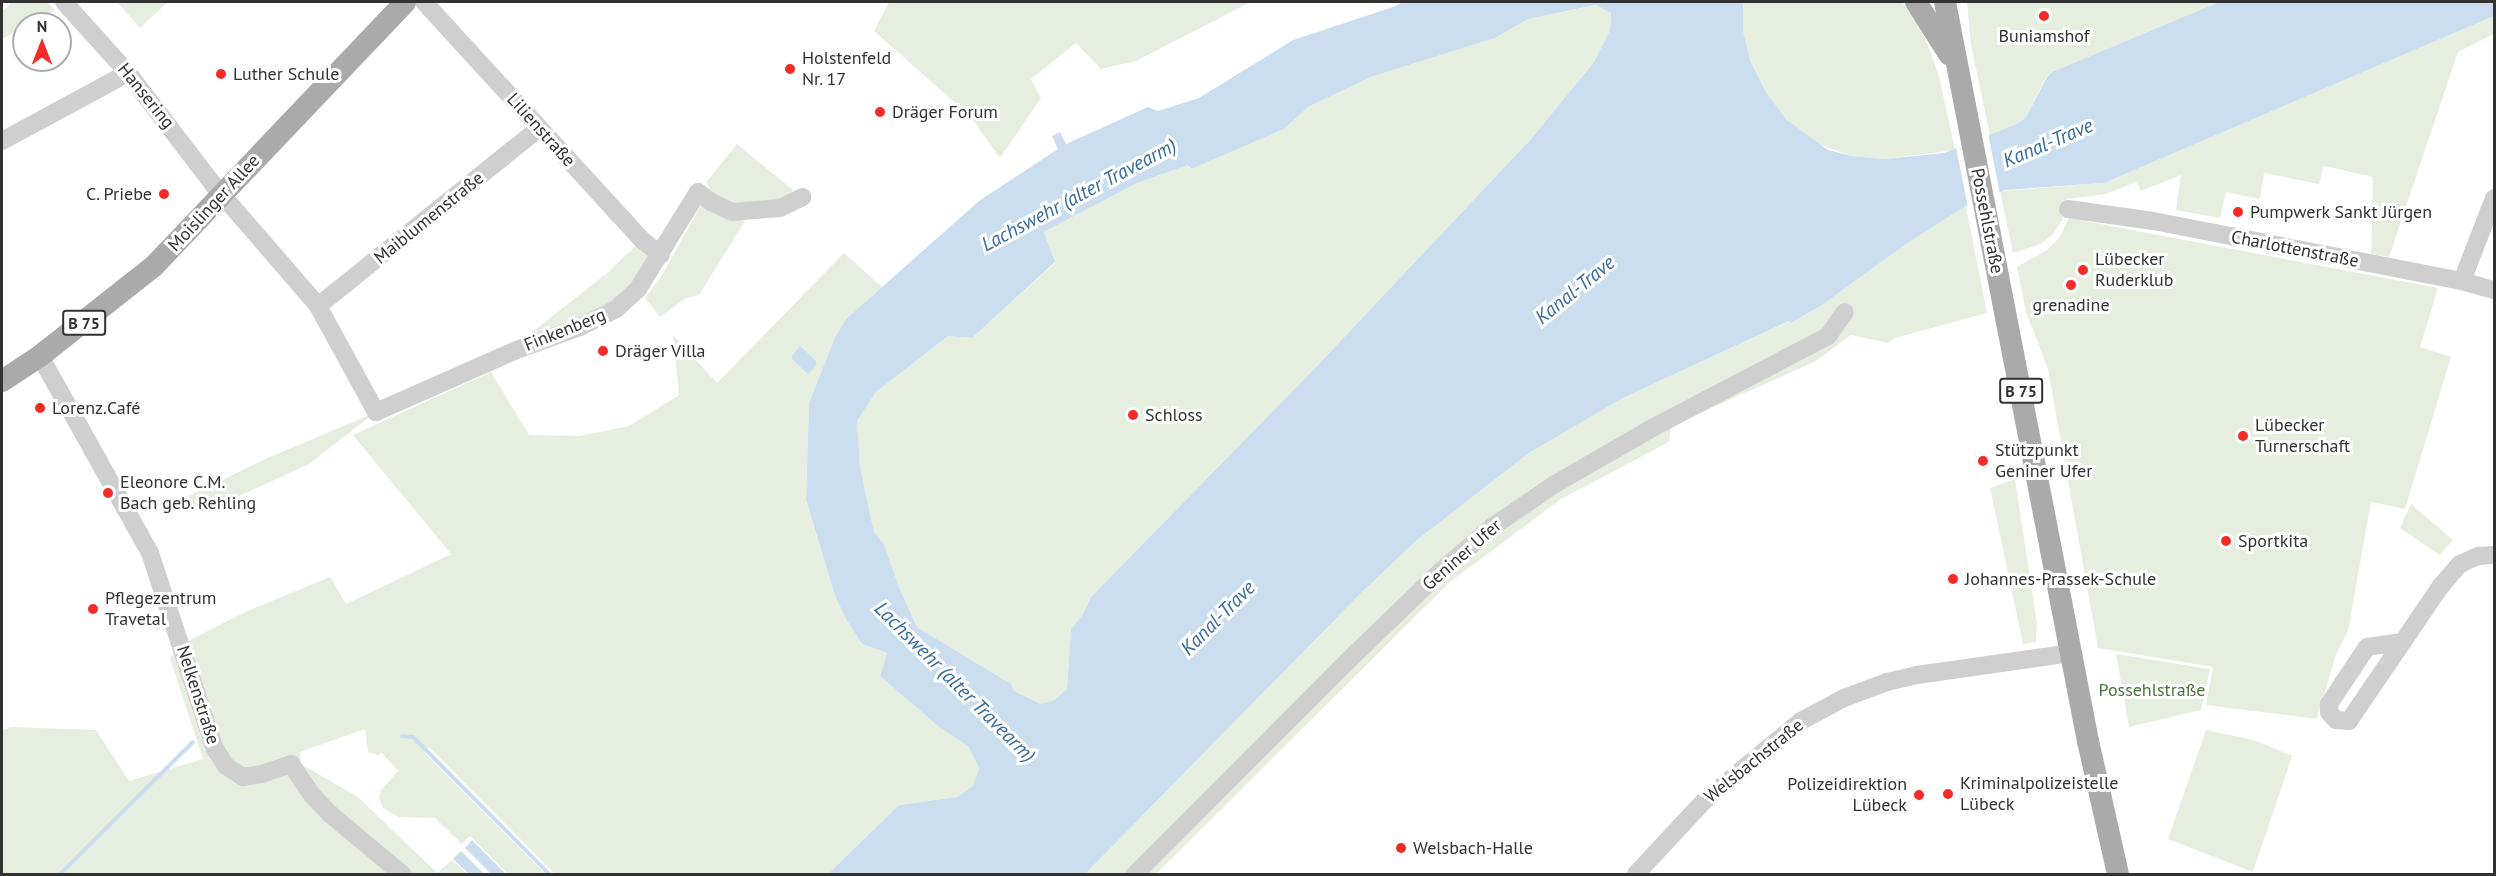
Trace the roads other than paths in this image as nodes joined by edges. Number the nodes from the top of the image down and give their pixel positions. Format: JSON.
{"nodes":[{"id":1,"x":64,"y":2,"type":"edge"},
{"id":2,"x":405,"y":2,"type":"edge"},
{"id":3,"x":424,"y":2,"type":"edge"},
{"id":4,"x":1916,"y":2,"type":"edge"},
{"id":5,"x":1936,"y":2,"type":"edge"},
{"id":6,"x":1945,"y":2,"type":"edge"},
{"id":7,"x":1952,"y":32,"type":"junction"},
{"id":8,"x":128,"y":73,"type":"junction"},
{"id":9,"x":1959,"y":74,"type":"junction"},
{"id":10,"x":539,"y":128,"type":"junction"},
{"id":11,"x":2,"y":141,"type":"edge"},
{"id":12,"x":222,"y":195,"type":"junction"},
{"id":13,"x":803,"y":196,"type":"dead end"},
{"id":14,"x":2494,"y":198,"type":"edge"},
{"id":15,"x":2068,"y":209,"type":"dead end"},
{"id":16,"x":661,"y":255,"type":"junction"},
{"id":17,"x":2462,"y":281,"type":"junction"},
{"id":18,"x":2494,"y":291,"type":"edge"},
{"id":19,"x":318,"y":306,"type":"junction"},
{"id":20,"x":1845,"y":312,"type":"dead end"},
{"id":21,"x":40,"y":356,"type":"junction"},
{"id":22,"x":2,"y":381,"type":"edge"},
{"id":23,"x":376,"y":412,"type":"joint"},
{"id":24,"x":2494,"y":555,"type":"edge"},
{"id":25,"x":2402,"y":642,"type":"junction"},
{"id":26,"x":2072,"y":653,"type":"junction"},
{"id":27,"x":2117,"y":871,"type":"edge"},
{"id":28,"x":402,"y":874,"type":"edge"},
{"id":29,"x":1135,"y":874,"type":"edge"},
{"id":30,"x":1636,"y":874,"type":"edge"}],
"edges":[{"from":1,"to":8,"type":"street","name":"Hansering"},
{"from":2,"to":12,"type":"main road","name":"Moislinger Allee","number":"B 75"},
{"from":3,"to":10,"type":"street","name":"Lilienstraße"},
{"from":4,"to":9,"type":"main road","number":"B 75"},
{"from":5,"to":7,"type":"main road","number":"B 75"},
{"from":6,"to":7,"type":"main road","name":"Possehlstraße"},
{"from":7,"to":9,"type":"main road","name":"Possehlstraße","number":"B 75"},
{"from":8,"to":11,"type":"street"},
{"from":8,"to":12,"type":"street","name":"Hansering"},
{"from":9,"to":26,"type":"main road","name":"Possehlstraße","number":"B 75"},
{"from":10,"to":16,"type":"street","name":"Lilienstraße"},
{"from":10,"to":19,"type":"street","name":"Maiblumenstraße"},
{"from":12,"to":19,"type":"street","name":"Hansering"},
{"from":12,"to":21,"type":"main road","name":"Moislinger Allee","number":"B 75"},
{"from":13,"to":16,"type":"street","name":"Finkenberg"},
{"from":14,"to":17,"type":"street"},
{"from":15,"to":17,"type":"street","name":"Charlottenstraße"},
{"from":16,"to":23,"type":"street","name":"Finkenberg"},
{"from":17,"to":18,"type":"street","name":"Charlottenstraße"},
{"from":19,"to":23,"type":"street","name":"Hansering"},
{"from":20,"to":29,"type":"street","name":"Geniner Ufer"},
{"from":21,"to":22,"type":"main road","name":"Moislinger Allee","number":"B 75"},
{"from":21,"to":28,"type":"street","name":"Nelkenstraße"},
{"from":24,"to":25,"type":"street"},
{"from":25,"to":25,"type":"street"},
{"from":26,"to":27,"type":"main road","name":"Possehlstraße","number":"B 75"},
{"from":26,"to":30,"type":"street","name":"Welsbachstraße"}]}
